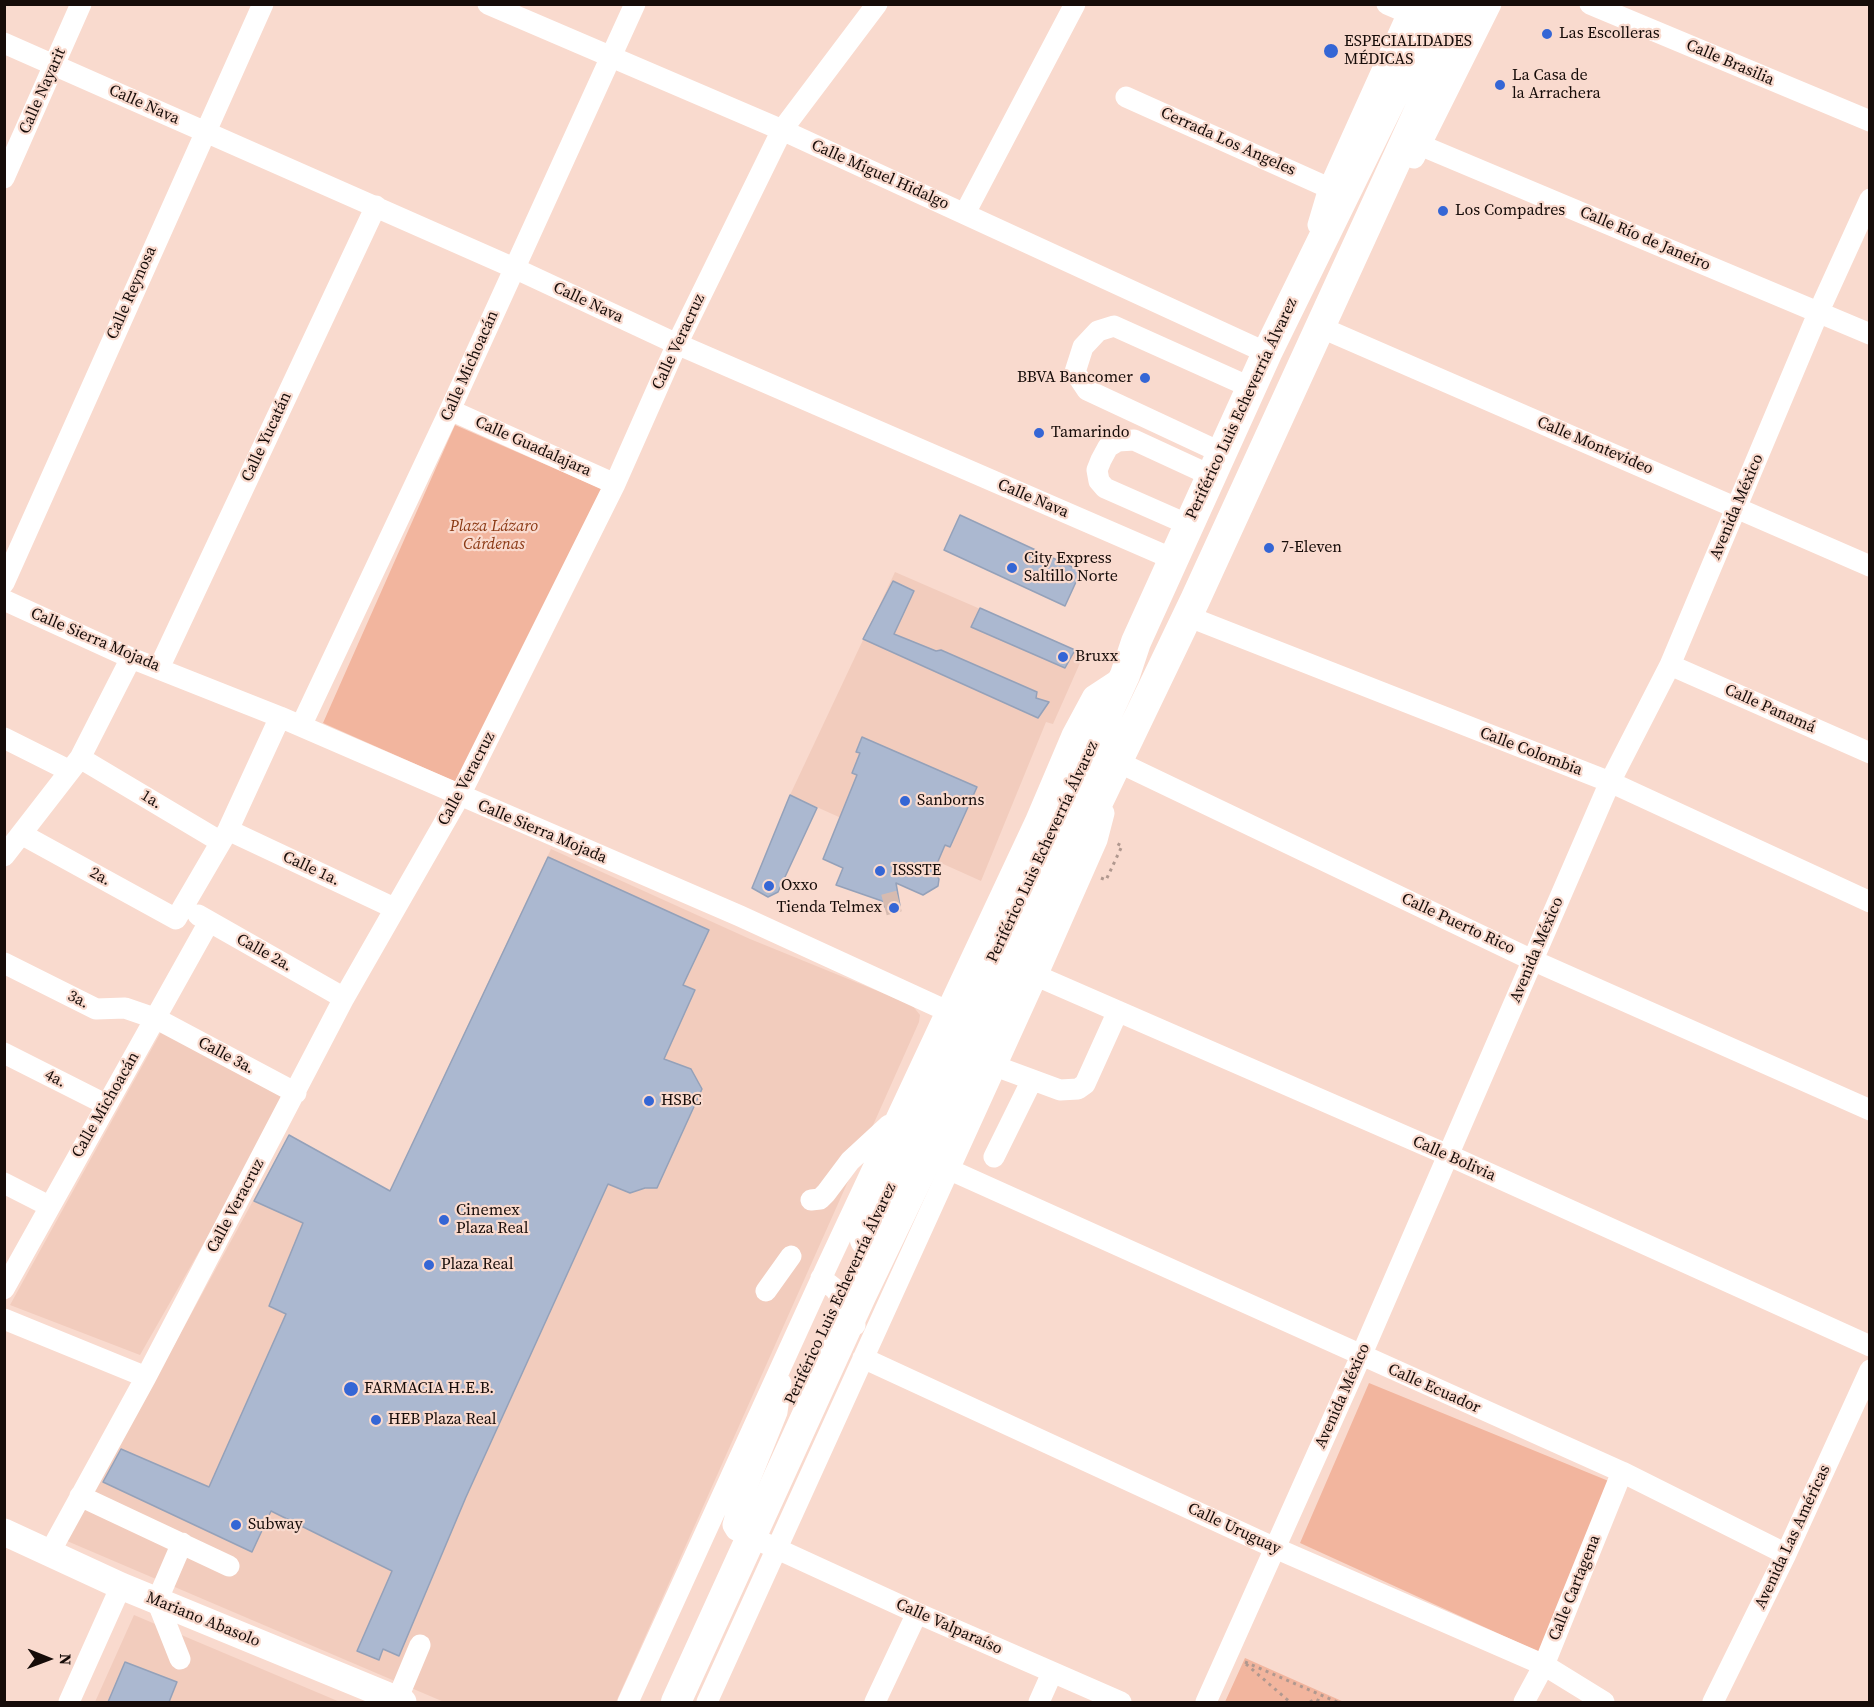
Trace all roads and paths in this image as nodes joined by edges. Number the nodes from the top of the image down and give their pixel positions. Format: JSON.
{"nodes":[{"id":1,"x":81,"y":4,"type":"edge"},
{"id":2,"x":263,"y":4,"type":"edge"},
{"id":3,"x":488,"y":4,"type":"edge"},
{"id":4,"x":635,"y":4,"type":"edge"},
{"id":5,"x":877,"y":4,"type":"edge"},
{"id":6,"x":1075,"y":4,"type":"edge"},
{"id":7,"x":1387,"y":4,"type":"edge"},
{"id":8,"x":1468,"y":4,"type":"edge"},
{"id":9,"x":1491,"y":4,"type":"edge"},
{"id":10,"x":1590,"y":4,"type":"edge"},
{"id":11,"x":1428,"y":17,"type":"edge"},
{"id":12,"x":4,"y":43,"type":"edge"},
{"id":13,"x":611,"y":58,"type":"junction"},
{"id":14,"x":54,"y":65,"type":"junction"},
{"id":15,"x":1126,"y":97,"type":"dead end"},
{"id":16,"x":1869,"y":121,"type":"edge"},
{"id":17,"x":782,"y":130,"type":"junction"},
{"id":18,"x":205,"y":131,"type":"junction"},
{"id":19,"x":1420,"y":145,"type":"junction"},
{"id":20,"x":4,"y":178,"type":"edge"},
{"id":21,"x":1329,"y":188,"type":"junction"},
{"id":22,"x":1869,"y":199,"type":"edge"},
{"id":23,"x":376,"y":206,"type":"junction"},
{"id":24,"x":1376,"y":208,"type":"junction"},
{"id":25,"x":965,"y":213,"type":"junction"},
{"id":26,"x":514,"y":268,"type":"junction"},
{"id":27,"x":1303,"y":278,"type":"junction"},
{"id":28,"x":1819,"y":311,"type":"junction"},
{"id":29,"x":1320,"y":327,"type":"junction"},
{"id":30,"x":1869,"y":334,"type":"edge"},
{"id":31,"x":677,"y":344,"type":"junction"},
{"id":32,"x":1268,"y":353,"type":"junction"},
{"id":33,"x":1252,"y":388,"type":"junction"},
{"id":34,"x":450,"y":410,"type":"junction"},
{"id":35,"x":1217,"y":465,"type":"junction"},
{"id":36,"x":615,"y":484,"type":"junction"},
{"id":37,"x":1737,"y":507,"type":"junction"},
{"id":38,"x":1189,"y":525,"type":"junction"},
{"id":39,"x":1173,"y":559,"type":"junction"},
{"id":40,"x":1869,"y":566,"type":"edge"},
{"id":41,"x":4,"y":583,"type":"edge"},
{"id":42,"x":4,"y":600,"type":"edge"},
{"id":43,"x":1187,"y":616,"type":"junction"},
{"id":44,"x":131,"y":658,"type":"junction"},
{"id":45,"x":1670,"y":665,"type":"junction"},
{"id":46,"x":159,"y":668,"type":"junction"},
{"id":47,"x":1125,"y":675,"type":"junction"},
{"id":48,"x":280,"y":717,"type":"junction"},
{"id":49,"x":301,"y":726,"type":"junction"},
{"id":50,"x":4,"y":738,"type":"edge"},
{"id":51,"x":1869,"y":753,"type":"edge"},
{"id":52,"x":75,"y":764,"type":"junction"},
{"id":53,"x":1112,"y":769,"type":"junction"},
{"id":54,"x":1610,"y":782,"type":"junction"},
{"id":55,"x":459,"y":797,"type":"junction"},
{"id":56,"x":23,"y":835,"type":"junction"},
{"id":57,"x":225,"y":836,"type":"junction"},
{"id":58,"x":6,"y":852,"type":"edge"},
{"id":59,"x":1869,"y":902,"type":"edge"},
{"id":60,"x":394,"y":908,"type":"junction"},
{"id":61,"x":181,"y":913,"type":"junction"},
{"id":62,"x":209,"y":922,"type":"junction"},
{"id":63,"x":1532,"y":960,"type":"junction"},
{"id":64,"x":4,"y":963,"type":"edge"},
{"id":65,"x":1037,"y":976,"type":"junction"},
{"id":66,"x":344,"y":998,"type":"junction"},
{"id":67,"x":945,"y":1010,"type":"junction"},
{"id":68,"x":1118,"y":1011,"type":"junction"},
{"id":69,"x":157,"y":1019,"type":"junction"},
{"id":70,"x":4,"y":1053,"type":"edge"},
{"id":71,"x":995,"y":1066,"type":"junction"},
{"id":72,"x":1032,"y":1080,"type":"junction"},
{"id":73,"x":296,"y":1093,"type":"junction"},
{"id":74,"x":105,"y":1104,"type":"junction"},
{"id":75,"x":1869,"y":1110,"type":"edge"},
{"id":76,"x":894,"y":1121,"type":"junction"},
{"id":77,"x":1448,"y":1155,"type":"junction"},
{"id":78,"x":994,"y":1157,"type":"dead end"},
{"id":79,"x":948,"y":1169,"type":"junction"},
{"id":80,"x":4,"y":1183,"type":"edge"},
{"id":81,"x":811,"y":1200,"type":"dead end"},
{"id":82,"x":49,"y":1206,"type":"junction"},
{"id":83,"x":791,"y":1256,"type":"dead end"},
{"id":84,"x":842,"y":1287,"type":"junction"},
{"id":85,"x":4,"y":1289,"type":"edge"},
{"id":86,"x":766,"y":1291,"type":"dead end"},
{"id":87,"x":4,"y":1319,"type":"edge"},
{"id":88,"x":1869,"y":1346,"type":"edge"},
{"id":89,"x":1361,"y":1356,"type":"junction"},
{"id":90,"x":863,"y":1358,"type":"junction"},
{"id":91,"x":779,"y":1370,"type":"junction"},
{"id":92,"x":1869,"y":1370,"type":"edge"},
{"id":93,"x":146,"y":1377,"type":"junction"},
{"id":94,"x":1622,"y":1472,"type":"junction"},
{"id":95,"x":80,"y":1496,"type":"junction"},
{"id":96,"x":4,"y":1533,"type":"edge"},
{"id":97,"x":182,"y":1543,"type":"junction"},
{"id":98,"x":1275,"y":1548,"type":"junction"},
{"id":99,"x":777,"y":1549,"type":"junction"},
{"id":100,"x":50,"y":1552,"type":"junction"},
{"id":101,"x":1786,"y":1554,"type":"junction"},
{"id":102,"x":230,"y":1566,"type":"dead end"},
{"id":103,"x":121,"y":1586,"type":"junction"},
{"id":104,"x":157,"y":1600,"type":"junction"},
{"id":105,"x":916,"y":1613,"type":"junction"},
{"id":106,"x":420,"y":1645,"type":"dead end"},
{"id":107,"x":180,"y":1659,"type":"dead end"},
{"id":108,"x":1544,"y":1665,"type":"junction"},
{"id":109,"x":1052,"y":1672,"type":"junction"},
{"id":110,"x":400,"y":1701,"type":"edge"},
{"id":111,"x":69,"y":1702,"type":"edge"},
{"id":112,"x":628,"y":1702,"type":"edge"},
{"id":113,"x":654,"y":1702,"type":"edge"},
{"id":114,"x":676,"y":1702,"type":"edge"},
{"id":115,"x":707,"y":1702,"type":"edge"},
{"id":116,"x":875,"y":1702,"type":"edge"},
{"id":117,"x":1039,"y":1702,"type":"edge"},
{"id":118,"x":1121,"y":1702,"type":"edge"},
{"id":119,"x":1206,"y":1702,"type":"edge"},
{"id":120,"x":1290,"y":1702,"type":"edge"},
{"id":121,"x":1310,"y":1702,"type":"edge"},
{"id":122,"x":1322,"y":1702,"type":"edge"},
{"id":123,"x":1336,"y":1702,"type":"edge"},
{"id":124,"x":1524,"y":1702,"type":"edge"},
{"id":125,"x":1604,"y":1702,"type":"edge"},
{"id":126,"x":1713,"y":1702,"type":"edge"}],
"edges":[{"from":1,"to":14,"type":"street","name":"Calle Nayarit"},
{"from":2,"to":18,"type":"street","name":"Calle Reynosa"},
{"from":3,"to":13,"type":"street","name":"Calle Miguel Hidalgo"},
{"from":4,"to":13,"type":"street","name":"Calle Michoacán"},
{"from":5,"to":17,"type":"street","name":"Calle Veracruz"},
{"from":6,"to":25,"type":"street"},
{"from":7,"to":11,"type":"street"},
{"from":8,"to":11,"type":"highway","name":"Periférico Luis Echeverría Álvarez"},
{"from":9,"to":19,"type":"street","name":"Periférico Luis Echeverría Álvarez"},
{"from":10,"to":16,"type":"street","name":"Calle Brasilia"},
{"from":11,"to":21,"type":"street"},
{"from":11,"to":24,"type":"highway","name":"Periférico Luis Echeverría Álvarez"},
{"from":11,"to":27,"type":"highway","name":"Periférico Luis Echeverría Álvarez"},
{"from":12,"to":14,"type":"street","name":"Calle Nava"},
{"from":13,"to":17,"type":"street","name":"Calle Miguel Hidalgo"},
{"from":13,"to":26,"type":"street","name":"Calle Michoacán"},
{"from":14,"to":18,"type":"street","name":"Calle Nava"},
{"from":14,"to":20,"type":"street","name":"Calle Nayarit"},
{"from":15,"to":21,"type":"street","name":"Cerrada Los Angeles"},
{"from":17,"to":25,"type":"street","name":"Calle Miguel Hidalgo"},
{"from":17,"to":31,"type":"street","name":"Calle Veracruz"},
{"from":18,"to":23,"type":"street","name":"Calle Nava"},
{"from":18,"to":41,"type":"street","name":"Calle Reynosa"},
{"from":19,"to":24,"type":"street","name":"Periférico Luis Echeverría Álvarez"},
{"from":19,"to":28,"type":"street","name":"Calle Río de Janeiro"},
{"from":21,"to":27,"type":"street"},
{"from":22,"to":28,"type":"street","name":"Avenida México"},
{"from":23,"to":26,"type":"street","name":"Calle Nava"},
{"from":23,"to":46,"type":"street","name":"Calle Yucatán"},
{"from":24,"to":29,"type":"highway","name":"Periférico Luis Echeverría Álvarez"},
{"from":25,"to":32,"type":"street","name":"Calle Miguel Hidalgo"},
{"from":26,"to":31,"type":"street","name":"Calle Nava"},
{"from":26,"to":34,"type":"street","name":"Calle Michoacán"},
{"from":27,"to":32,"type":"highway","name":"Periférico Luis Echeverría Álvarez"},
{"from":28,"to":30,"type":"street","name":"Calle Río de Janeiro"},
{"from":28,"to":37,"type":"street","name":"Avenida México"},
{"from":29,"to":37,"type":"street","name":"Calle Montevideo"},
{"from":29,"to":43,"type":"highway","name":"Periférico Luis Echeverría Álvarez"},
{"from":31,"to":36,"type":"street","name":"Calle Veracruz"},
{"from":31,"to":39,"type":"street","name":"Calle Nava"},
{"from":32,"to":33,"type":"highway","name":"Periférico Luis Echeverría Álvarez"},
{"from":33,"to":35,"type":"highway","name":"Periférico Luis Echeverría Álvarez"},
{"from":33,"to":35,"type":"street"},
{"from":34,"to":36,"type":"street","name":"Calle Guadalajara"},
{"from":34,"to":49,"type":"street","name":"Calle Michoacán"},
{"from":35,"to":38,"type":"highway","name":"Periférico Luis Echeverría Álvarez"},
{"from":35,"to":38,"type":"street"},
{"from":36,"to":55,"type":"street","name":"Calle Veracruz"},
{"from":37,"to":40,"type":"street","name":"Calle Montevideo"},
{"from":37,"to":45,"type":"street","name":"Avenida México"},
{"from":38,"to":39,"type":"highway","name":"Periférico Luis Echeverría Álvarez"},
{"from":39,"to":47,"type":"highway","name":"Periférico Luis Echeverría Álvarez"},
{"from":42,"to":44,"type":"street","name":"Calle Sierra Mojada"},
{"from":43,"to":53,"type":"highway","name":"Periférico Luis Echeverría Álvarez"},
{"from":43,"to":54,"type":"street","name":"Calle Colombia"},
{"from":44,"to":46,"type":"street","name":"Calle Sierra Mojada"},
{"from":44,"to":52,"type":"street"},
{"from":45,"to":51,"type":"street","name":"Calle Panamá"},
{"from":45,"to":54,"type":"street","name":"Avenida México"},
{"from":46,"to":48,"type":"street","name":"Calle Sierra Mojada"},
{"from":47,"to":67,"type":"street"},
{"from":47,"to":84,"type":"highway","name":"Periférico Luis Echeverría Álvarez"},
{"from":48,"to":49,"type":"street","name":"Calle Sierra Mojada"},
{"from":48,"to":57,"type":"street"},
{"from":49,"to":55,"type":"street","name":"Calle Sierra Mojada"},
{"from":50,"to":52,"type":"street","name":"1a."},
{"from":52,"to":56,"type":"street"},
{"from":52,"to":57,"type":"street","name":"1a."},
{"from":53,"to":63,"type":"street","name":"Calle Puerto Rico"},
{"from":53,"to":65,"type":"street"},
{"from":53,"to":84,"type":"highway","name":"Periférico Luis Echeverría Álvarez"},
{"from":54,"to":59,"type":"street","name":"Calle Colombia"},
{"from":54,"to":63,"type":"street","name":"Avenida México"},
{"from":55,"to":60,"type":"street","name":"Calle Veracruz"},
{"from":55,"to":67,"type":"street","name":"Calle Sierra Mojada"},
{"from":56,"to":58,"type":"street"},
{"from":56,"to":61,"type":"street","name":"2a."},
{"from":57,"to":60,"type":"street","name":"Calle 1a."},
{"from":57,"to":61,"type":"street"},
{"from":60,"to":66,"type":"street","name":"Calle Veracruz"},
{"from":61,"to":62,"type":"street","name":"Calle 2a."},
{"from":62,"to":66,"type":"street","name":"Calle 2a."},
{"from":62,"to":69,"type":"street","name":"Calle Michoacán"},
{"from":63,"to":75,"type":"street","name":"Calle Puerto Rico"},
{"from":63,"to":77,"type":"street","name":"Avenida México"},
{"from":64,"to":69,"type":"street","name":"3a."},
{"from":65,"to":68,"type":"street","name":"Calle Bolivia"},
{"from":65,"to":71,"type":"street"},
{"from":66,"to":73,"type":"street","name":"Calle Veracruz"},
{"from":67,"to":76,"type":"street"},
{"from":68,"to":72,"type":"street"},
{"from":68,"to":77,"type":"street","name":"Calle Bolivia"},
{"from":69,"to":73,"type":"street","name":"Calle 3a."},
{"from":69,"to":74,"type":"street","name":"Calle Michoacán"},
{"from":70,"to":74,"type":"street","name":"4a."},
{"from":71,"to":72,"type":"street"},
{"from":71,"to":79,"type":"street"},
{"from":72,"to":78,"type":"street"},
{"from":73,"to":93,"type":"street","name":"Calle Veracruz"},
{"from":74,"to":82,"type":"street","name":"Calle Michoacán"},
{"from":76,"to":81,"type":"street"},
{"from":76,"to":84,"type":"street"},
{"from":77,"to":88,"type":"street","name":"Calle Bolivia"},
{"from":77,"to":89,"type":"street","name":"Avenida México"},
{"from":79,"to":89,"type":"street","name":"Calle Ecuador"},
{"from":79,"to":90,"type":"street"},
{"from":80,"to":82,"type":"street"},
{"from":82,"to":85,"type":"street","name":"Calle Michoacán"},
{"from":83,"to":86,"type":"street"},
{"from":84,"to":91,"type":"street"},
{"from":84,"to":99,"type":"street"},
{"from":84,"to":113,"type":"highway","name":"Periférico Luis Echeverría Álvarez"},
{"from":84,"to":114,"type":"highway","name":"Periférico Luis Echeverría Álvarez"},
{"from":87,"to":93,"type":"street"},
{"from":89,"to":94,"type":"street","name":"Calle Ecuador"},
{"from":89,"to":98,"type":"street","name":"Avenida México"},
{"from":90,"to":98,"type":"street","name":"Calle Uruguay"},
{"from":90,"to":99,"type":"street"},
{"from":91,"to":99,"type":"street","name":"Calle Valparaíso"},
{"from":91,"to":112,"type":"street"},
{"from":92,"to":101,"type":"street","name":"Avenida Las Américas"},
{"from":93,"to":95,"type":"street","name":"Calle Veracruz"},
{"from":94,"to":101,"type":"street","name":"Calle Ecuador"},
{"from":94,"to":108,"type":"street","name":"Calle Cartagena"},
{"from":95,"to":97,"type":"street"},
{"from":95,"to":100,"type":"street","name":"Calle Veracruz"},
{"from":96,"to":100,"type":"main road","name":"Mariano Abasolo"},
{"from":97,"to":102,"type":"street"},
{"from":97,"to":104,"type":"street"},
{"from":98,"to":108,"type":"street","name":"Calle Uruguay"},
{"from":98,"to":119,"type":"street","name":"Avenida México"},
{"from":99,"to":105,"type":"street","name":"Calle Valparaíso"},
{"from":99,"to":115,"type":"street"},
{"from":100,"to":103,"type":"main road","name":"Mariano Abasolo"},
{"from":101,"to":126,"type":"street","name":"Avenida Las Américas"},
{"from":103,"to":104,"type":"main road","name":"Mariano Abasolo"},
{"from":103,"to":111,"type":"street"},
{"from":104,"to":107,"type":"street"},
{"from":104,"to":110,"type":"main road","name":"Mariano Abasolo"},
{"from":105,"to":109,"type":"street","name":"Calle Valparaíso"},
{"from":105,"to":116,"type":"street"},
{"from":106,"to":110,"type":"street"},
{"from":108,"to":124,"type":"street","name":"Calle Cartagena"},
{"from":108,"to":125,"type":"street","name":"Calle Uruguay"},
{"from":109,"to":117,"type":"street"},
{"from":109,"to":118,"type":"street","name":"Calle Valparaíso"},
{"from":120,"to":123,"type":"path"},
{"from":121,"to":122,"type":"path"}]}
